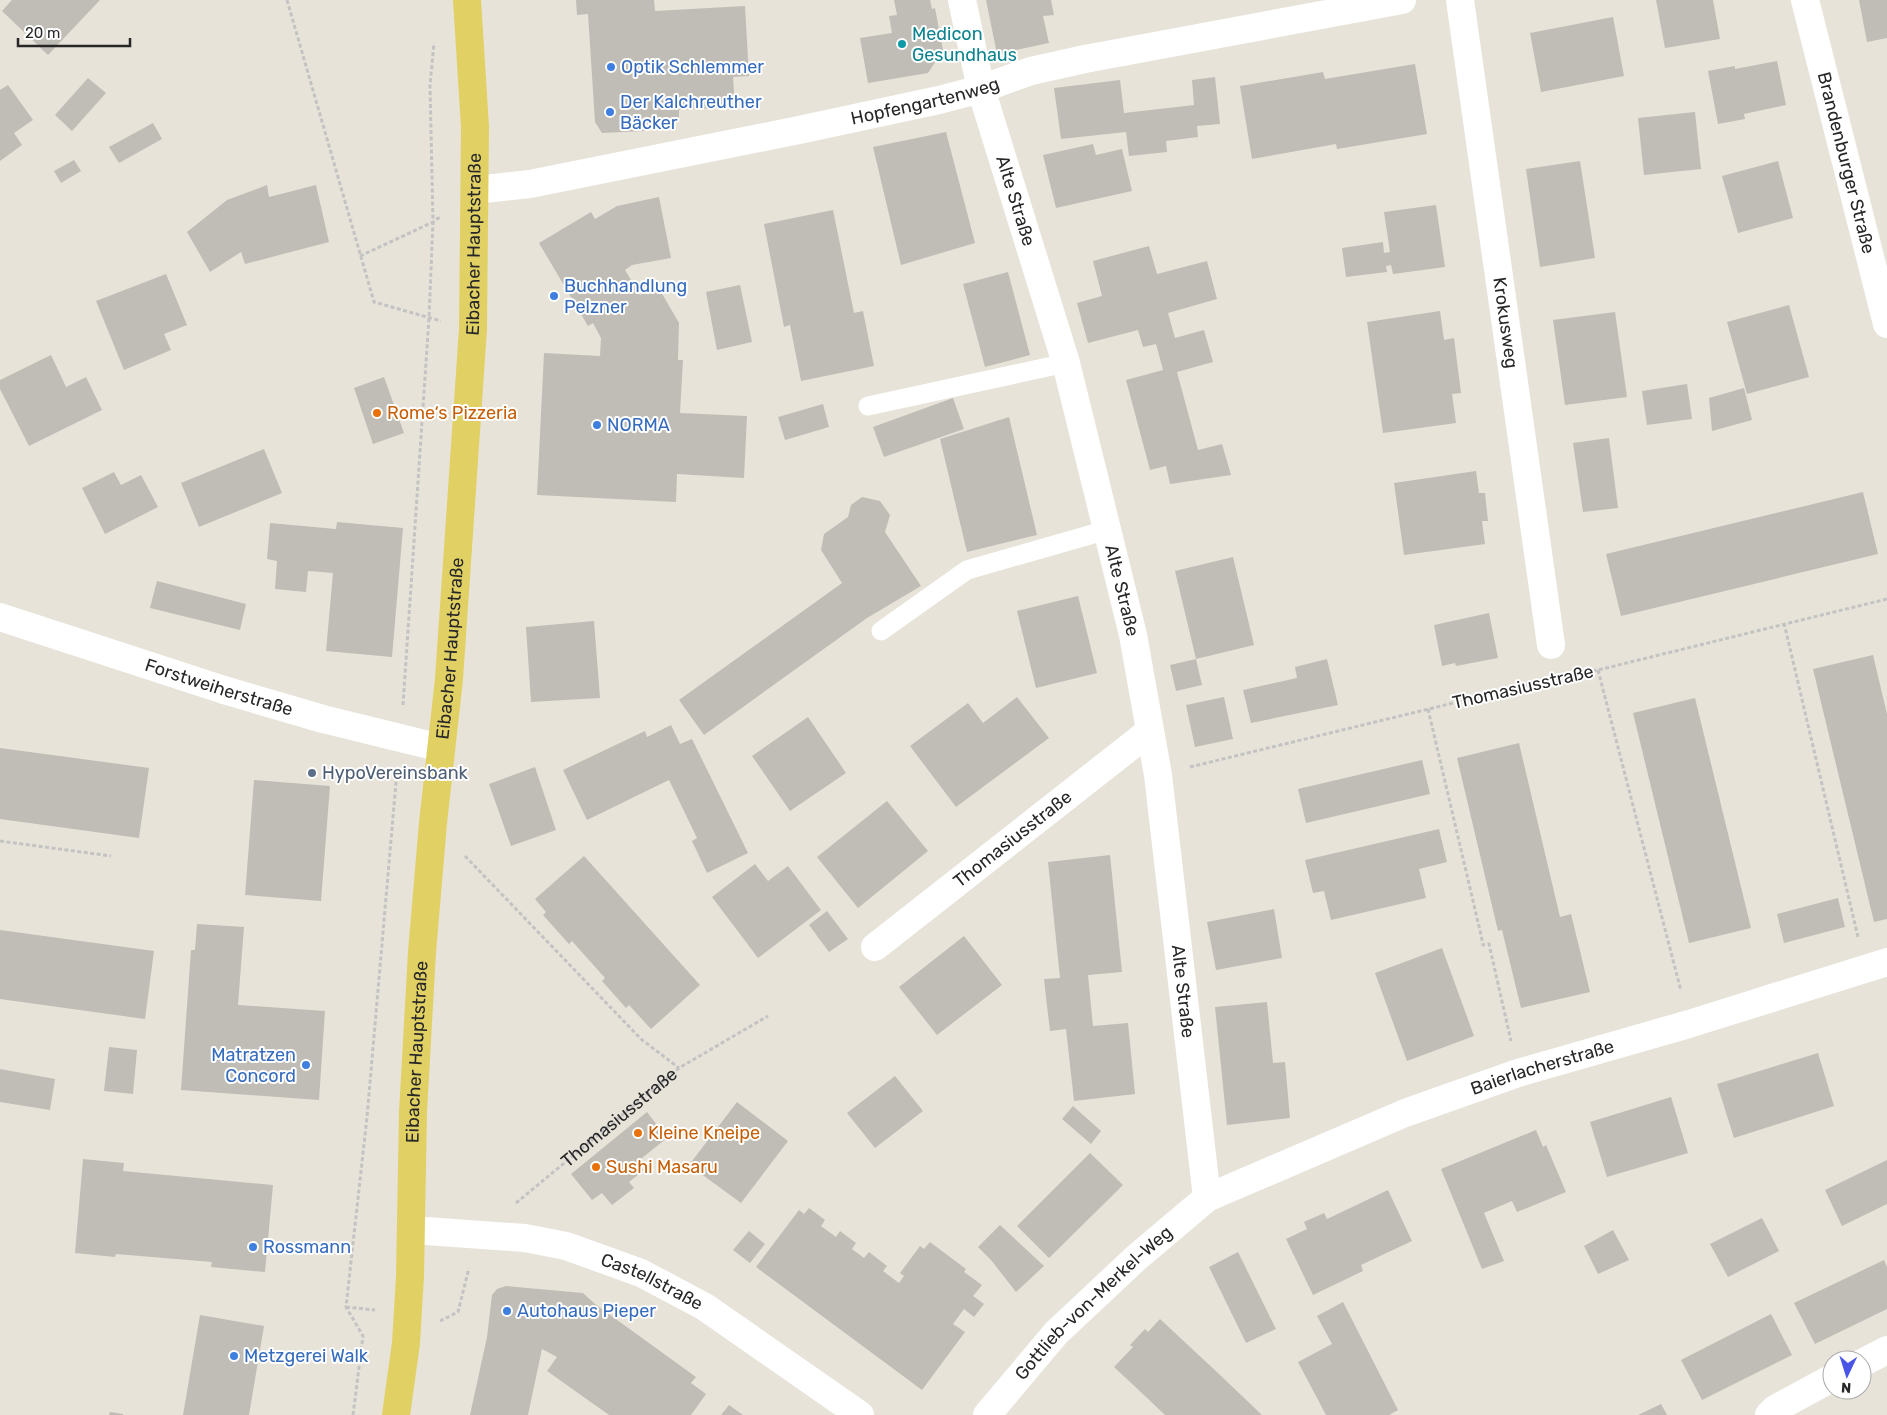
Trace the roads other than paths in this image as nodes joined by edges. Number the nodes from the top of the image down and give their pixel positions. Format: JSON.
{"nodes":[{"id":1,"x":467,"y":0,"type":"edge"},
{"id":2,"x":962,"y":0,"type":"edge"},
{"id":3,"x":1402,"y":0,"type":"edge"},
{"id":4,"x":1460,"y":0,"type":"edge"},
{"id":5,"x":1804,"y":0,"type":"edge"},
{"id":6,"x":981,"y":89,"type":"junction"},
{"id":7,"x":475,"y":190,"type":"junction"},
{"id":8,"x":1887,"y":324,"type":"edge"},
{"id":9,"x":1066,"y":364,"type":"junction"},
{"id":10,"x":868,"y":406,"type":"dead end"},
{"id":11,"x":1107,"y":530,"type":"junction"},
{"id":12,"x":0,"y":617,"type":"edge"},
{"id":13,"x":881,"y":631,"type":"dead end"},
{"id":14,"x":1551,"y":646,"type":"dead end"},
{"id":15,"x":1150,"y":730,"type":"junction"},
{"id":16,"x":441,"y":748,"type":"junction"},
{"id":17,"x":875,"y":948,"type":"dead end"},
{"id":18,"x":1876,"y":966,"type":"edge"},
{"id":19,"x":1207,"y":1198,"type":"junction"},
{"id":20,"x":412,"y":1230,"type":"junction"},
{"id":21,"x":1887,"y":1350,"type":"edge"},
{"id":22,"x":1872,"y":1358,"type":"edge"},
{"id":23,"x":1822,"y":1383,"type":"edge"},
{"id":24,"x":396,"y":1415,"type":"edge"},
{"id":25,"x":860,"y":1415,"type":"edge"},
{"id":26,"x":987,"y":1415,"type":"edge"},
{"id":27,"x":1769,"y":1415,"type":"edge"}],
"edges":[{"from":1,"to":7,"type":"main road","name":"Eibacher Hauptstraße"},
{"from":2,"to":6,"type":"street","name":"Alte Straße"},
{"from":3,"to":6,"type":"street","name":"Hopfengartenweg"},
{"from":4,"to":14,"type":"street","name":"Krokusweg"},
{"from":5,"to":8,"type":"street","name":"Brandenburger Straße"},
{"from":6,"to":7,"type":"street","name":"Hopfengartenweg"},
{"from":6,"to":9,"type":"street","name":"Alte Straße"},
{"from":7,"to":16,"type":"main road","name":"Eibacher Hauptstraße"},
{"from":9,"to":10,"type":"lane"},
{"from":9,"to":11,"type":"street","name":"Alte Straße"},
{"from":11,"to":13,"type":"lane"},
{"from":11,"to":15,"type":"street","name":"Alte Straße"},
{"from":12,"to":16,"type":"street","name":"Forstweiherstraße"},
{"from":15,"to":17,"type":"street","name":"Thomasiusstraße"},
{"from":15,"to":19,"type":"street","name":"Alte Straße"},
{"from":16,"to":20,"type":"main road","name":"Eibacher Hauptstraße"},
{"from":18,"to":19,"type":"street","name":"Baierlacherstraße"},
{"from":19,"to":26,"type":"street","name":"Gottlieb-von-Merkel-Weg"},
{"from":20,"to":24,"type":"main road","name":"Eibacher Hauptstraße"},
{"from":20,"to":25,"type":"street","name":"Castellstraße"},
{"from":21,"to":22,"type":"street"},
{"from":23,"to":27,"type":"street"}]}
